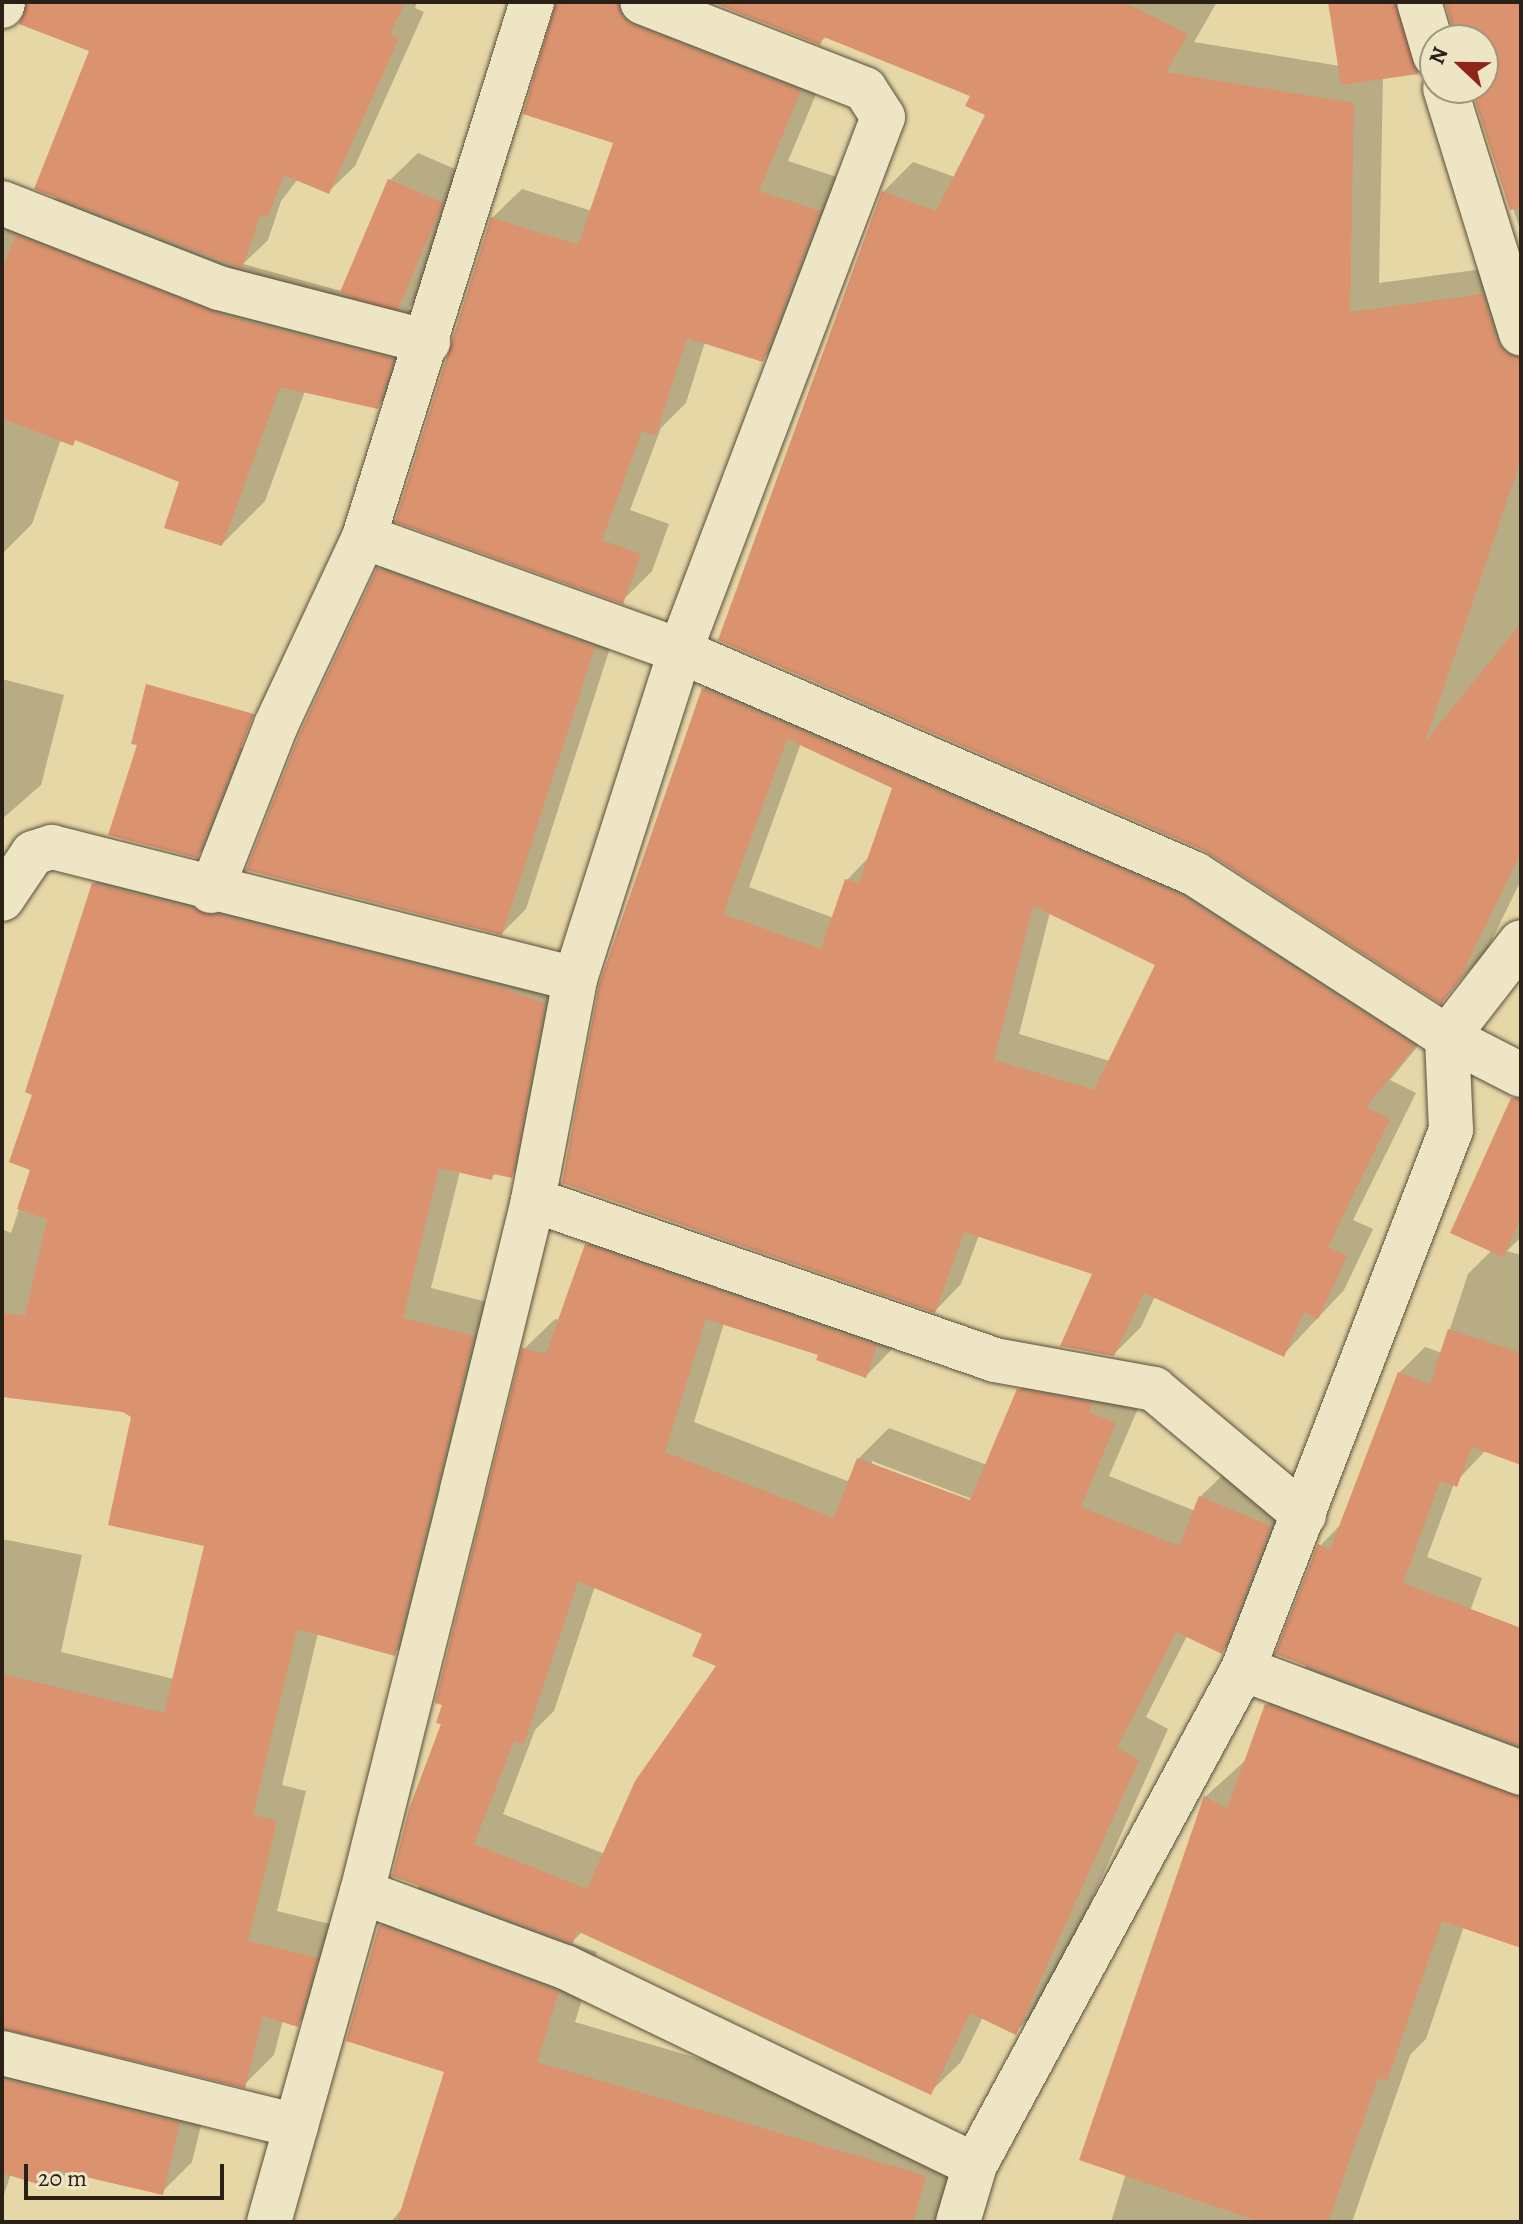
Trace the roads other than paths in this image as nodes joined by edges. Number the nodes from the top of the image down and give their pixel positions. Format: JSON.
{"nodes":[{"id":1,"x":532,"y":2,"type":"edge"},
{"id":2,"x":642,"y":2,"type":"edge"},
{"id":3,"x":1419,"y":2,"type":"edge"},
{"id":4,"x":1426,"y":24,"type":"edge"},
{"id":5,"x":1450,"y":104,"type":"edge"},
{"id":6,"x":2,"y":203,"type":"edge"},
{"id":7,"x":1521,"y":333,"type":"edge"},
{"id":8,"x":428,"y":342,"type":"junction"},
{"id":9,"x":364,"y":537,"type":"junction"},
{"id":10,"x":680,"y":651,"type":"junction"},
{"id":11,"x":211,"y":891,"type":"junction"},
{"id":12,"x":2,"y":899,"type":"edge"},
{"id":13,"x":1521,"y":942,"type":"edge"},
{"id":14,"x":575,"y":979,"type":"junction"},
{"id":15,"x":1447,"y":1037,"type":"junction"},
{"id":16,"x":1521,"y":1075,"type":"edge"},
{"id":17,"x":533,"y":1200,"type":"junction"},
{"id":18,"x":1304,"y":1515,"type":"junction"},
{"id":19,"x":1243,"y":1669,"type":"junction"},
{"id":20,"x":1521,"y":1773,"type":"edge"},
{"id":21,"x":362,"y":1892,"type":"junction"},
{"id":22,"x":2,"y":2053,"type":"edge"},
{"id":23,"x":296,"y":2126,"type":"junction"},
{"id":24,"x":975,"y":2165,"type":"junction"},
{"id":25,"x":269,"y":2222,"type":"edge"},
{"id":26,"x":958,"y":2222,"type":"edge"}],
"edges":[{"from":1,"to":8,"type":"street"},
{"from":2,"to":10,"type":"street"},
{"from":3,"to":4,"type":"street"},
{"from":5,"to":7,"type":"street"},
{"from":6,"to":8,"type":"street"},
{"from":8,"to":9,"type":"street"},
{"from":9,"to":10,"type":"street"},
{"from":9,"to":11,"type":"street"},
{"from":10,"to":14,"type":"street"},
{"from":10,"to":15,"type":"street"},
{"from":11,"to":12,"type":"street"},
{"from":11,"to":14,"type":"street"},
{"from":13,"to":15,"type":"street"},
{"from":14,"to":17,"type":"street"},
{"from":15,"to":16,"type":"street"},
{"from":15,"to":18,"type":"street"},
{"from":17,"to":18,"type":"street"},
{"from":17,"to":21,"type":"street"},
{"from":18,"to":19,"type":"street"},
{"from":19,"to":20,"type":"street"},
{"from":19,"to":24,"type":"street"},
{"from":21,"to":23,"type":"street"},
{"from":21,"to":24,"type":"street"},
{"from":22,"to":23,"type":"street"},
{"from":23,"to":25,"type":"street"},
{"from":24,"to":26,"type":"street"}]}
